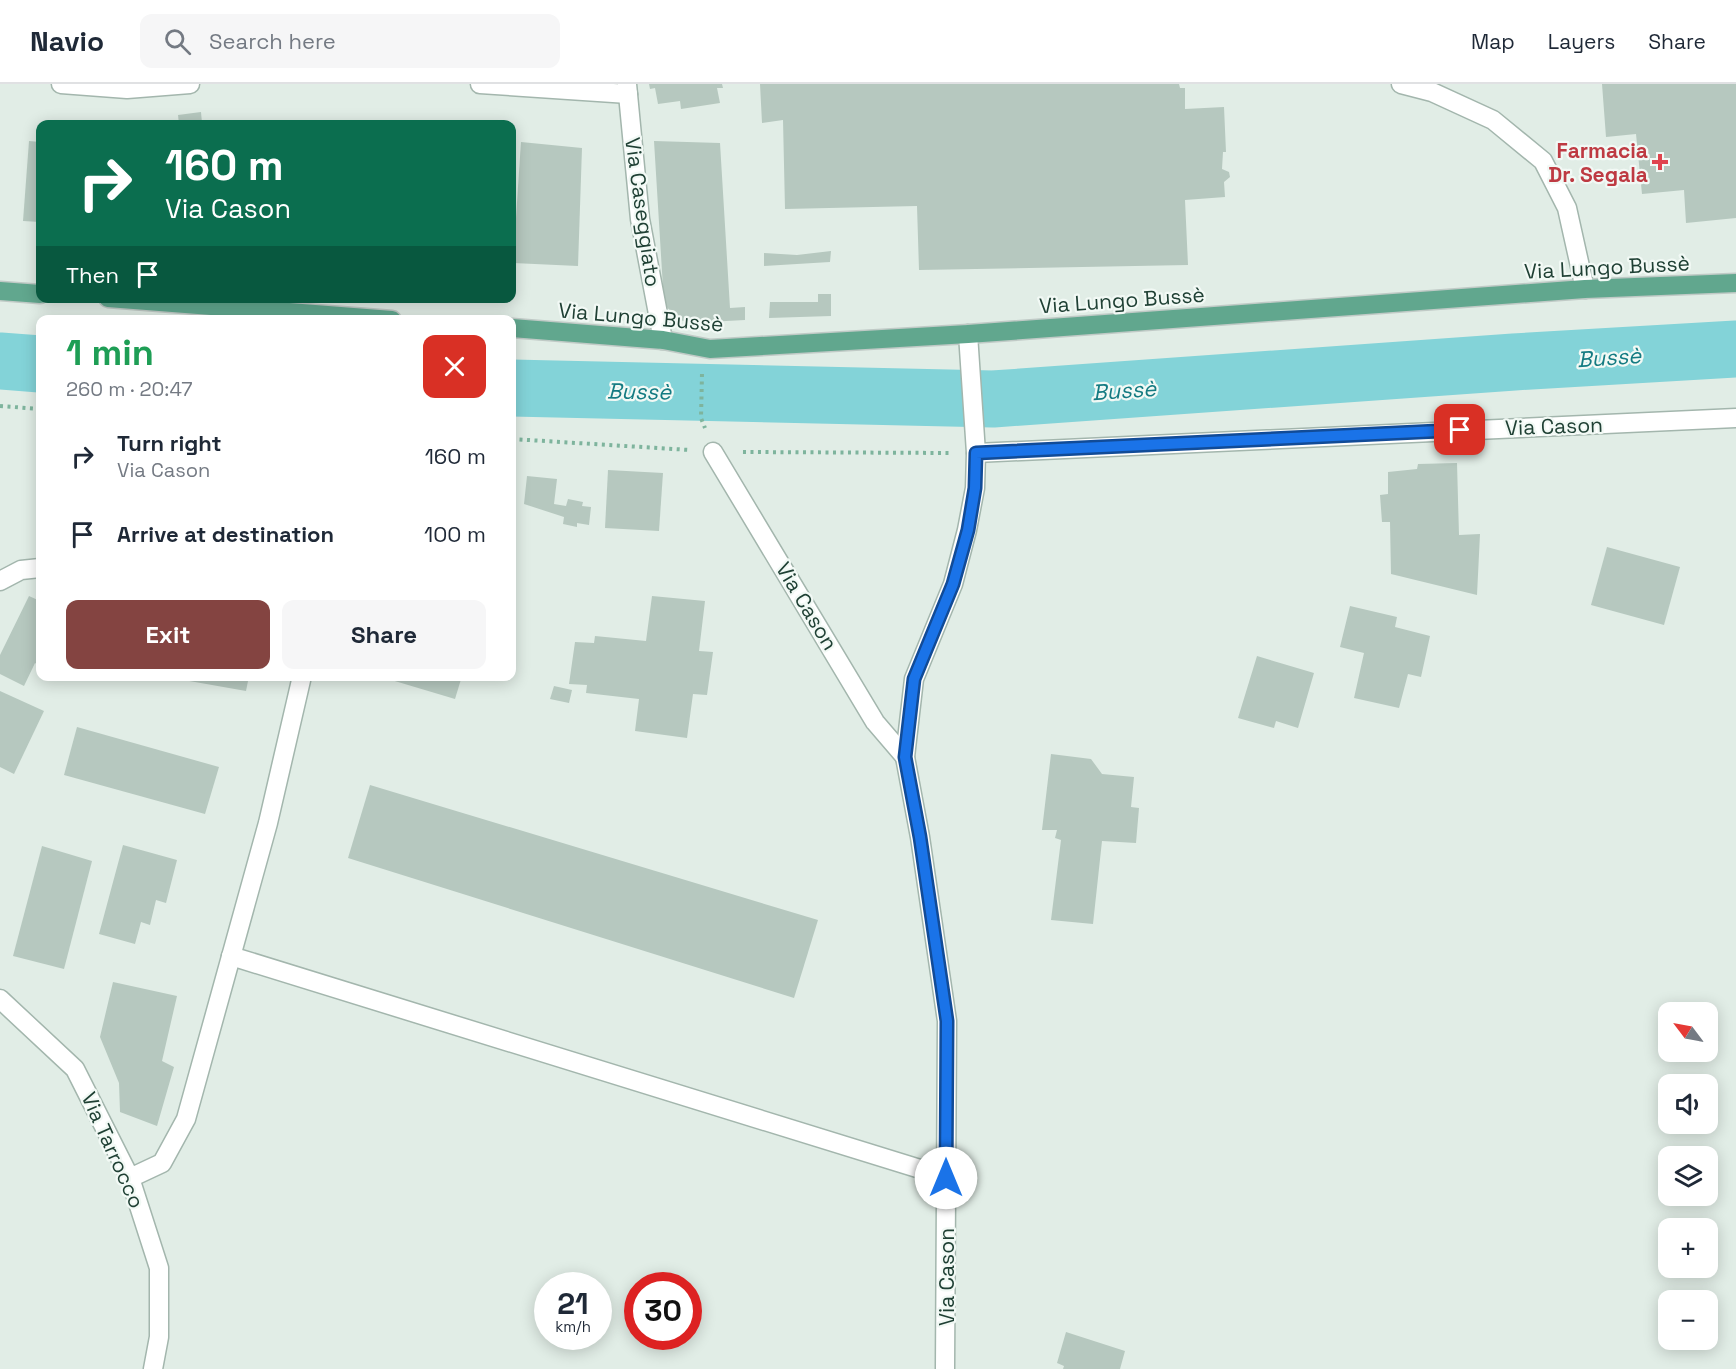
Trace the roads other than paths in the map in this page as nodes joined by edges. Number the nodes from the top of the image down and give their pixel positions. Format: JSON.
{"nodes":[{"id":1,"x":61,"y":84,"type":"edge"},
{"id":2,"x":190,"y":84,"type":"edge"},
{"id":3,"x":480,"y":84,"type":"edge"},
{"id":4,"x":1401,"y":84,"type":"edge"},
{"id":5,"x":628,"y":89,"type":"edge"},
{"id":6,"x":1736,"y":282,"type":"edge"},
{"id":7,"x":1585,"y":289,"type":"junction"},
{"id":8,"x":0,"y":291,"type":"edge"},
{"id":9,"x":36,"y":294,"type":"edge"},
{"id":10,"x":173,"y":303,"type":"edge"},
{"id":11,"x":327,"y":315,"type":"edge"},
{"id":12,"x":516,"y":328,"type":"edge"},
{"id":13,"x":968,"y":334,"type":"junction"},
{"id":14,"x":663,"y":340,"type":"junction"},
{"id":15,"x":1736,"y":418,"type":"edge"},
{"id":16,"x":713,"y":452,"type":"road end"},
{"id":17,"x":976,"y":453,"type":"junction"},
{"id":18,"x":36,"y":568,"type":"edge"},
{"id":19,"x":0,"y":581,"type":"edge"},
{"id":20,"x":301,"y":681,"type":"edge"},
{"id":21,"x":905,"y":757,"type":"junction"},
{"id":22,"x":231,"y":956,"type":"junction"},
{"id":23,"x":0,"y":999,"type":"edge"},
{"id":24,"x":130,"y":1178,"type":"junction"},
{"id":25,"x":946,"y":1178,"type":"junction"},
{"id":26,"x":153,"y":1369,"type":"edge"},
{"id":27,"x":945,"y":1369,"type":"edge"}],
"edges":[{"from":1,"to":2,"type":"street"},
{"from":3,"to":5,"type":"street"},
{"from":4,"to":7,"type":"street"},
{"from":5,"to":14,"type":"street","name":"Via Caseggiato"},
{"from":6,"to":7,"type":"main road","name":"Via Lungo Bussè"},
{"from":7,"to":13,"type":"main road","name":"Via Lungo Bussè"},
{"from":8,"to":9,"type":"main road"},
{"from":10,"to":11,"type":"main road"},
{"from":12,"to":14,"type":"main road","name":"Via Lungo Bussè"},
{"from":13,"to":14,"type":"main road","name":"Via Lungo Bussè"},
{"from":13,"to":17,"type":"street"},
{"from":15,"to":17,"type":"street","name":"Via Cason"},
{"from":16,"to":21,"type":"street","name":"Via Cason"},
{"from":17,"to":21,"type":"street","name":"Via Cason"},
{"from":18,"to":19,"type":"street"},
{"from":20,"to":22,"type":"street"},
{"from":21,"to":25,"type":"street","name":"Via Cason"},
{"from":22,"to":24,"type":"street"},
{"from":22,"to":25,"type":"street"},
{"from":23,"to":24,"type":"street","name":"Via Tarrocco"},
{"from":24,"to":26,"type":"street","name":"Via Tarrocco"},
{"from":25,"to":27,"type":"street","name":"Via Cason"}]}
